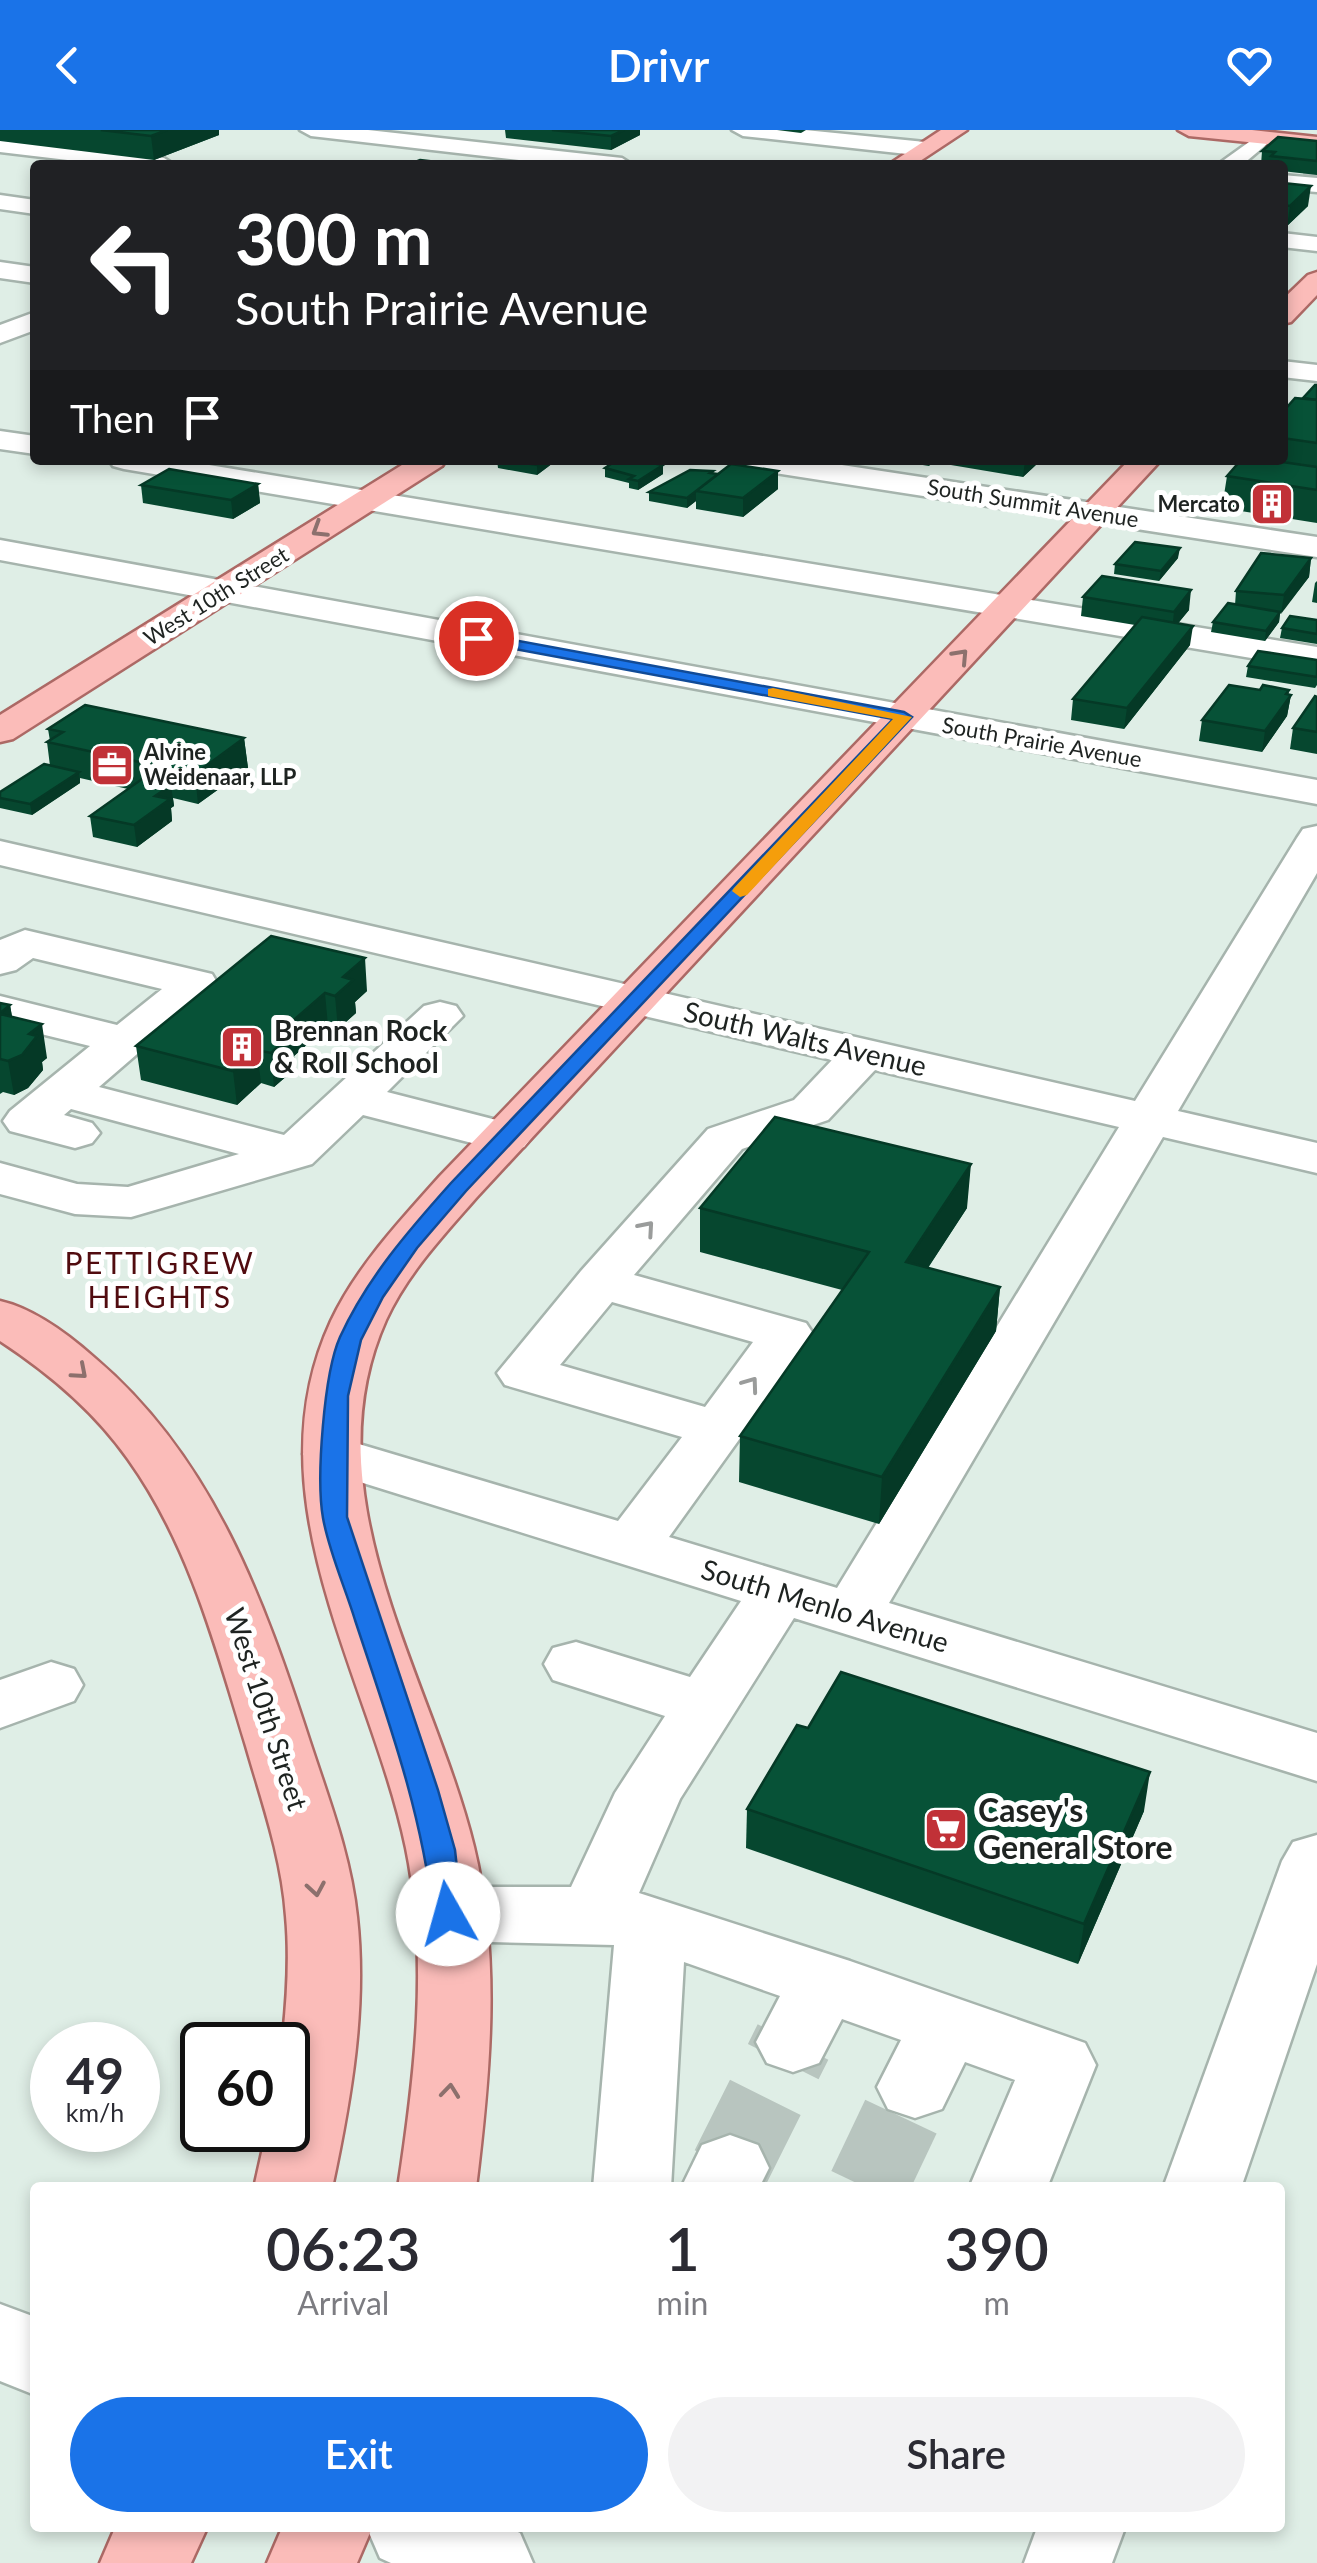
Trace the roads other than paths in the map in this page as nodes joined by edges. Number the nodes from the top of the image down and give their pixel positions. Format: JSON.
{"nodes":[{"id":1,"x":311,"y":130,"type":"edge"},
{"id":2,"x":461,"y":130,"type":"edge"},
{"id":3,"x":743,"y":130,"type":"edge"},
{"id":4,"x":956,"y":130,"type":"edge"},
{"id":5,"x":1189,"y":130,"type":"edge"},
{"id":6,"x":1263,"y":138,"type":"junction"},
{"id":7,"x":1317,"y":143,"type":"tunnel mouth"},
{"id":8,"x":430,"y":144,"type":"junction"},
{"id":9,"x":0,"y":145,"type":"edge"},
{"id":10,"x":925,"y":149,"type":"junction"},
{"id":11,"x":123,"y":160,"type":"edge"},
{"id":12,"x":393,"y":160,"type":"edge"},
{"id":13,"x":537,"y":160,"type":"edge"},
{"id":14,"x":907,"y":160,"type":"edge"},
{"id":15,"x":1234,"y":160,"type":"edge"},
{"id":16,"x":0,"y":202,"type":"edge"},
{"id":17,"x":30,"y":206,"type":"edge"},
{"id":18,"x":1288,"y":241,"type":"edge"},
{"id":19,"x":1317,"y":244,"type":"edge"},
{"id":20,"x":0,"y":270,"type":"edge"},
{"id":21,"x":30,"y":273,"type":"edge"},
{"id":22,"x":1317,"y":280,"type":"edge"},
{"id":23,"x":1288,"y":305,"type":"edge"},
{"id":24,"x":30,"y":322,"type":"edge"},
{"id":25,"x":0,"y":335,"type":"edge"},
{"id":26,"x":0,"y":346,"type":"edge"},
{"id":27,"x":30,"y":351,"type":"edge"},
{"id":28,"x":1288,"y":369,"type":"edge"},
{"id":29,"x":1317,"y":373,"type":"edge"},
{"id":30,"x":0,"y":440,"type":"edge"},
{"id":31,"x":30,"y":444,"type":"edge"},
{"id":32,"x":154,"y":465,"type":"edge"},
{"id":33,"x":424,"y":465,"type":"edge"},
{"id":34,"x":781,"y":465,"type":"edge"},
{"id":35,"x":1141,"y":465,"type":"edge"},
{"id":36,"x":367,"y":500,"type":"junction"},
{"id":37,"x":1096,"y":513,"type":"junction"},
{"id":38,"x":1317,"y":547,"type":"edge"},
{"id":39,"x":0,"y":550,"type":"edge"},
{"id":40,"x":223,"y":591,"type":"junction"},
{"id":41,"x":1007,"y":608,"type":"junction"},
{"id":42,"x":1317,"y":658,"type":"edge"},
{"id":43,"x":904,"y":717,"type":"junction"},
{"id":44,"x":0,"y":731,"type":"edge"},
{"id":45,"x":1317,"y":792,"type":"edge"},
{"id":46,"x":1317,"y":838,"type":"edge"},
{"id":47,"x":0,"y":853,"type":"edge"},
{"id":48,"x":178,"y":894,"type":"junction"},
{"id":49,"x":92,"y":959,"type":"junction"},
{"id":50,"x":0,"y":962,"type":"edge"},
{"id":51,"x":638,"y":1000,"type":"junction"},
{"id":52,"x":0,"y":1010,"type":"edge"},
{"id":53,"x":440,"y":1016,"type":"dead end"},
{"id":54,"x":126,"y":1042,"type":"junction"},
{"id":55,"x":865,"y":1053,"type":"junction"},
{"id":56,"x":354,"y":1098,"type":"junction"},
{"id":57,"x":69,"y":1112,"type":"junction"},
{"id":58,"x":1147,"y":1118,"type":"junction"},
{"id":59,"x":506,"y":1138,"type":"junction"},
{"id":60,"x":294,"y":1154,"type":"junction"},
{"id":61,"x":1317,"y":1158,"type":"edge"},
{"id":62,"x":6,"y":1186,"type":"edge"},
{"id":63,"x":600,"y":1282,"type":"junction"},
{"id":64,"x":0,"y":1317,"type":"edge"},
{"id":65,"x":718,"y":1429,"type":"junction"},
{"id":66,"x":332,"y":1454,"type":"junction"},
{"id":67,"x":631,"y":1546,"type":"junction"},
{"id":68,"x":778,"y":1592,"type":"junction"},
{"id":69,"x":852,"y":1614,"type":"junction"},
{"id":70,"x":576,"y":1664,"type":"dead end"},
{"id":71,"x":706,"y":1706,"type":"junction"},
{"id":72,"x":1317,"y":1757,"type":"edge"},
{"id":73,"x":1317,"y":1860,"type":"edge"},
{"id":74,"x":448,"y":1914,"type":"junction"},
{"id":75,"x":623,"y":1919,"type":"junction"},
{"id":76,"x":294,"y":2182,"type":"edge"},
{"id":77,"x":438,"y":2182,"type":"edge"},
{"id":78,"x":632,"y":2182,"type":"edge"},
{"id":79,"x":1010,"y":2182,"type":"edge"},
{"id":80,"x":1204,"y":2182,"type":"edge"},
{"id":81,"x":0,"y":2341,"type":"edge"},
{"id":82,"x":30,"y":2355,"type":"edge"},
{"id":83,"x":161,"y":2532,"type":"edge"},
{"id":84,"x":326,"y":2532,"type":"edge"},
{"id":85,"x":420,"y":2532,"type":"edge"},
{"id":86,"x":1080,"y":2532,"type":"edge"},
{"id":87,"x":144,"y":2563,"type":"edge"},
{"id":88,"x":311,"y":2563,"type":"edge"},
{"id":89,"x":489,"y":2563,"type":"edge"},
{"id":90,"x":1068,"y":2563,"type":"edge"}],
"edges":[{"from":1,"to":8,"type":"street"},
{"from":2,"to":8,"type":"street"},
{"from":3,"to":10,"type":"street"},
{"from":4,"to":10,"type":"main road"},
{"from":5,"to":6,"type":"main road"},
{"from":6,"to":7,"type":"main road"},
{"from":6,"to":15,"type":"street"},
{"from":8,"to":12,"type":"street"},
{"from":8,"to":13,"type":"street"},
{"from":9,"to":11,"type":"street"},
{"from":10,"to":14,"type":"main road"},
{"from":16,"to":17,"type":"street"},
{"from":18,"to":19,"type":"street"},
{"from":20,"to":21,"type":"street"},
{"from":22,"to":23,"type":"main road"},
{"from":24,"to":25,"type":"street"},
{"from":26,"to":27,"type":"street"},
{"from":28,"to":29,"type":"street"},
{"from":30,"to":31,"type":"street"},
{"from":32,"to":36,"type":"street"},
{"from":33,"to":36,"type":"main road","name":"West 10th Street"},
{"from":34,"to":37,"type":"street","name":"South Summit Avenue"},
{"from":35,"to":37,"type":"main road"},
{"from":36,"to":40,"type":"main road","name":"West 10th Street","one_way":true},
{"from":36,"to":41,"type":"street"},
{"from":37,"to":38,"type":"street","name":"South Summit Avenue"},
{"from":37,"to":41,"type":"main road"},
{"from":39,"to":40,"type":"street","name":"South Prairie Avenue"},
{"from":40,"to":43,"type":"street","name":"South Prairie Avenue"},
{"from":40,"to":44,"type":"main road","name":"West 10th Street"},
{"from":41,"to":42,"type":"street"},
{"from":43,"to":41,"type":"main road","one_way":true},
{"from":43,"to":45,"type":"street","name":"South Prairie Avenue"},
{"from":43,"to":51,"type":"main road"},
{"from":46,"to":58,"type":"street"},
{"from":47,"to":48,"type":"street","name":"South Walts Avenue"},
{"from":48,"to":49,"type":"street"},
{"from":48,"to":51,"type":"street","name":"South Walts Avenue"},
{"from":49,"to":50,"type":"street"},
{"from":49,"to":54,"type":"street"},
{"from":51,"to":55,"type":"street","name":"South Walts Avenue"},
{"from":51,"to":59,"type":"main road"},
{"from":52,"to":54,"type":"street"},
{"from":53,"to":56,"type":"street"},
{"from":54,"to":57,"type":"street"},
{"from":55,"to":58,"type":"street","name":"South Walts Avenue"},
{"from":63,"to":55,"type":"street","one_way":true},
{"from":56,"to":59,"type":"street"},
{"from":56,"to":60,"type":"street"},
{"from":57,"to":60,"type":"street"},
{"from":57,"to":62,"type":"street"},
{"from":58,"to":61,"type":"street","name":"South Walts Avenue"},
{"from":58,"to":69,"type":"street"},
{"from":59,"to":66,"type":"main road"},
{"from":60,"to":62,"type":"street"},
{"from":65,"to":63,"type":"street","one_way":true},
{"from":63,"to":65,"type":"street"},
{"from":64,"to":76,"type":"main road","name":"West 10th Street","one_way":true},
{"from":65,"to":67,"type":"street"},
{"from":66,"to":67,"type":"street","name":"South Menlo Avenue"},
{"from":66,"to":74,"type":"main road"},
{"from":67,"to":68,"type":"street","name":"South Menlo Avenue"},
{"from":68,"to":69,"type":"street","name":"South Menlo Avenue"},
{"from":68,"to":71,"type":"street"},
{"from":69,"to":72,"type":"street","name":"South Menlo Avenue"},
{"from":70,"to":71,"type":"street"},
{"from":71,"to":75,"type":"street"},
{"from":73,"to":80,"type":"street"},
{"from":74,"to":75,"type":"street"},
{"from":77,"to":74,"type":"main road","one_way":true},
{"from":75,"to":78,"type":"street"},
{"from":75,"to":79,"type":"street"},
{"from":81,"to":82,"type":"street"},
{"from":83,"to":87,"type":"main road"},
{"from":84,"to":88,"type":"main road"},
{"from":85,"to":89,"type":"street"},
{"from":86,"to":90,"type":"street"}]}
